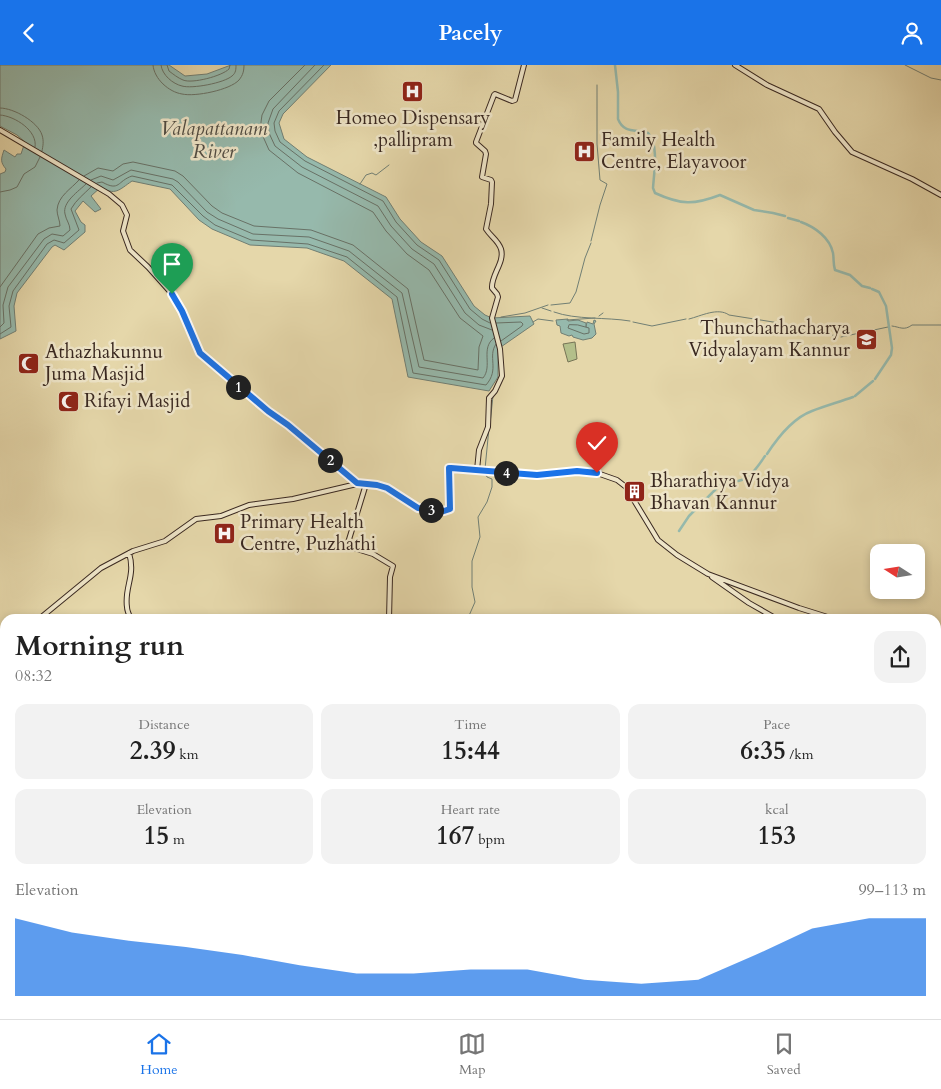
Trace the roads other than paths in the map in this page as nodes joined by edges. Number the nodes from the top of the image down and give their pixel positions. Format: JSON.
{"nodes":[{"id":1,"x":524,"y":65,"type":"edge"},
{"id":2,"x":735,"y":65,"type":"edge"},
{"id":3,"x":0,"y":130,"type":"edge"},
{"id":4,"x":941,"y":195,"type":"edge"},
{"id":5,"x":477,"y":470,"type":"junction"},
{"id":6,"x":357,"y":483,"type":"junction"},
{"id":7,"x":366,"y":483,"type":"junction"},
{"id":8,"x":129,"y":553,"type":"junction"},
{"id":9,"x":708,"y":574,"type":"junction"},
{"id":10,"x":45,"y":614,"type":"edge"},
{"id":11,"x":129,"y":614,"type":"edge"},
{"id":12,"x":389,"y":614,"type":"edge"},
{"id":13,"x":768,"y":614,"type":"edge"},
{"id":14,"x":818,"y":614,"type":"edge"}],
"edges":[{"from":1,"to":5,"type":"main road"},
{"from":2,"to":4,"type":"main road"},
{"from":3,"to":6,"type":"main road"},
{"from":5,"to":7,"type":"main road"},
{"from":5,"to":9,"type":"main road"},
{"from":6,"to":7,"type":"main road"},
{"from":6,"to":8,"type":"main road"},
{"from":7,"to":12,"type":"main road"},
{"from":8,"to":10,"type":"main road"},
{"from":8,"to":11,"type":"main road"},
{"from":9,"to":13,"type":"main road"},
{"from":9,"to":14,"type":"main road"}]}
